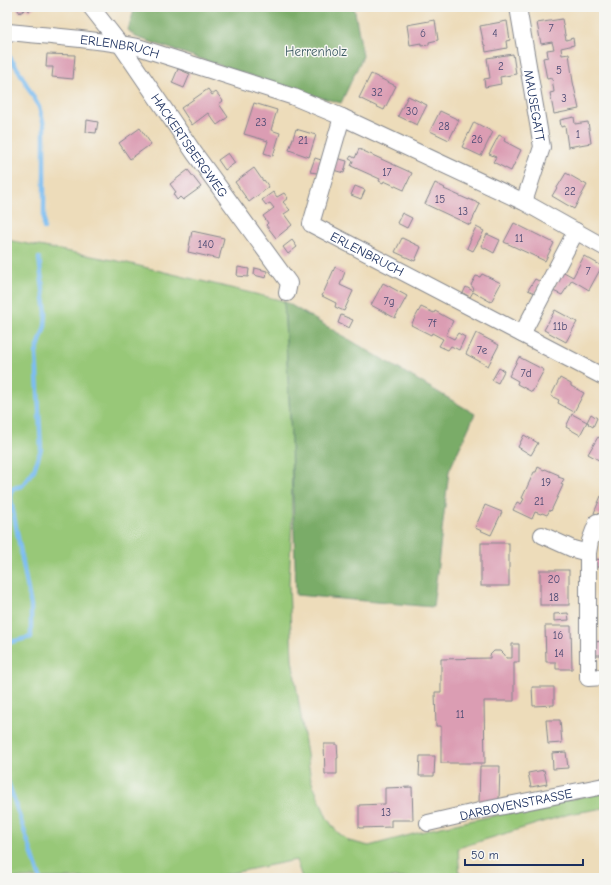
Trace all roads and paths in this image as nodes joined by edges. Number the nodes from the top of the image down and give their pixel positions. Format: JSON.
{"nodes":[{"id":1,"x":91,"y":7,"type":"edge"},
{"id":2,"x":518,"y":7,"type":"edge"},
{"id":3,"x":7,"y":32,"type":"edge"},
{"id":4,"x":120,"y":44,"type":"junction"},
{"id":5,"x":342,"y":116,"type":"junction"},
{"id":6,"x":524,"y":202,"type":"junction"},
{"id":7,"x":576,"y":231,"type":"junction"},
{"id":8,"x":604,"y":247,"type":"edge"},
{"id":9,"x":288,"y":288,"type":"dead end"},
{"id":10,"x":522,"y":334,"type":"junction"},
{"id":11,"x":604,"y":377,"type":"edge"},
{"id":12,"x":597,"y":522,"type":"dead end"},
{"id":13,"x":542,"y":535,"type":"dead end"},
{"id":14,"x":588,"y":553,"type":"junction"},
{"id":15,"x":604,"y":677,"type":"edge"},
{"id":16,"x":604,"y":786,"type":"edge"},
{"id":17,"x":428,"y":823,"type":"dead end"}],
"edges":[{"from":1,"to":4,"type":"street","name":"HACKERTSBERGWEG"},
{"from":2,"to":6,"type":"street","name":"MAUSEGATT"},
{"from":3,"to":4,"type":"street","name":"ERLENBRUCH"},
{"from":4,"to":5,"type":"street","name":"ERLENBRUCH"},
{"from":4,"to":9,"type":"street","name":"HACKERTSBERGWEG"},
{"from":5,"to":6,"type":"street","name":"ERLENBRUCH"},
{"from":5,"to":10,"type":"street","name":"ERLENBRUCH"},
{"from":6,"to":7,"type":"street","name":"ERLENBRUCH"},
{"from":7,"to":8,"type":"street","name":"ERLENBRUCH"},
{"from":7,"to":10,"type":"street"},
{"from":10,"to":11,"type":"street","name":"ERLENBRUCH"},
{"from":12,"to":14,"type":"street"},
{"from":13,"to":14,"type":"street"},
{"from":14,"to":15,"type":"street"},
{"from":16,"to":17,"type":"street","name":"DARBOVENSTRASSE"}]}
